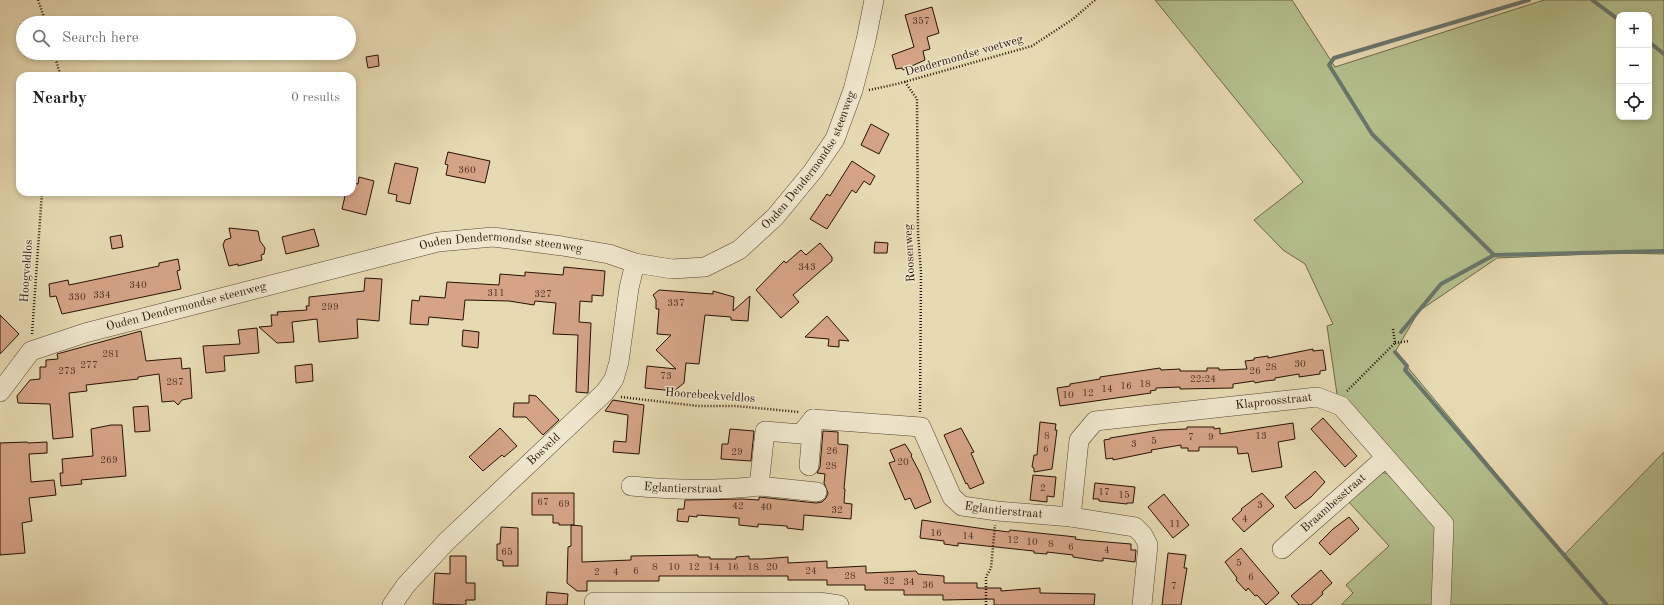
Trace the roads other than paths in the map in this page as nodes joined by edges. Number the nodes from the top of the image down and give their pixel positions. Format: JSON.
{"nodes":[{"id":1,"x":874,"y":0,"type":"edge"},
{"id":2,"x":635,"y":263,"type":"junction"},
{"id":3,"x":0,"y":392,"type":"edge"},
{"id":4,"x":813,"y":419,"type":"junction"},
{"id":5,"x":1385,"y":458,"type":"junction"},
{"id":6,"x":809,"y":466,"type":"dead end"},
{"id":7,"x":631,"y":486,"type":"dead end"},
{"id":8,"x":759,"y":486,"type":"junction"},
{"id":9,"x":817,"y":492,"type":"dead end"},
{"id":10,"x":1071,"y":517,"type":"junction"},
{"id":11,"x":1282,"y":549,"type":"dead end"},
{"id":12,"x":594,"y":602,"type":"dead end"},
{"id":13,"x":644,"y":604,"type":"edge"},
{"id":14,"x":392,"y":605,"type":"edge"},
{"id":15,"x":839,"y":605,"type":"edge"},
{"id":16,"x":1142,"y":605,"type":"edge"},
{"id":17,"x":1441,"y":605,"type":"edge"}],
"edges":[{"from":1,"to":2,"type":"street","name":"Ouden Dendermondse steenweg"},
{"from":2,"to":3,"type":"street","name":"Ouden Dendermondse steenweg"},
{"from":2,"to":14,"type":"street","name":"Bosveld"},
{"from":4,"to":6,"type":"street"},
{"from":4,"to":8,"type":"street"},
{"from":4,"to":10,"type":"street","name":"Eglantierstraat"},
{"from":5,"to":10,"type":"street","name":"Klaproosstraat"},
{"from":5,"to":11,"type":"street","name":"Braambesstraat"},
{"from":5,"to":17,"type":"street","name":"Klaproosstraat"},
{"from":7,"to":8,"type":"street","name":"Eglantierstraat"},
{"from":8,"to":9,"type":"street","name":"Eglantierstraat"},
{"from":10,"to":16,"type":"street","name":"Eglantierstraat"},
{"from":12,"to":13,"type":"street"},
{"from":13,"to":15,"type":"street"}]}
